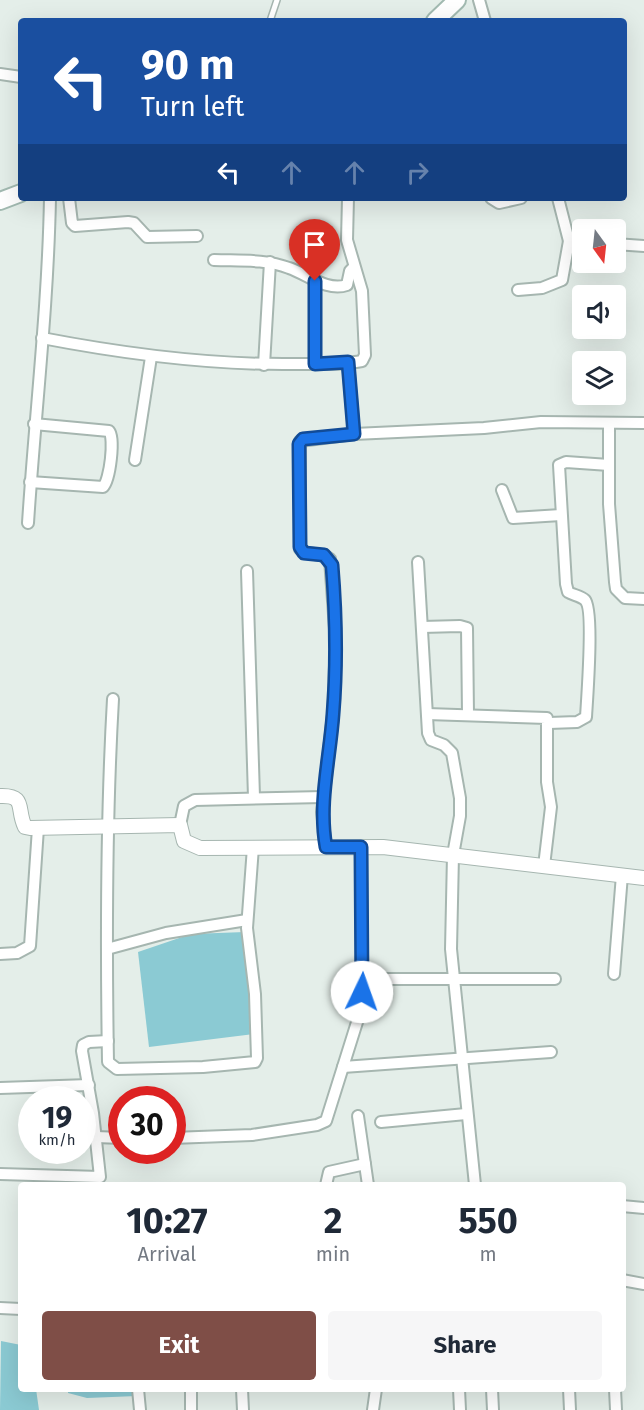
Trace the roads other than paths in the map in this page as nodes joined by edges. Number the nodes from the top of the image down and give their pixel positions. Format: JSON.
{"nodes":[{"id":1,"x":277,"y":0,"type":"edge"},
{"id":2,"x":457,"y":0,"type":"edge"},
{"id":3,"x":479,"y":0,"type":"edge"},
{"id":4,"x":271,"y":18,"type":"edge"},
{"id":5,"x":438,"y":18,"type":"edge"},
{"id":6,"x":483,"y":18,"type":"edge"},
{"id":7,"x":0,"y":74,"type":"edge"},
{"id":8,"x":18,"y":77,"type":"edge"},
{"id":9,"x":18,"y":195,"type":"edge"},
{"id":10,"x":0,"y":201,"type":"edge"},
{"id":11,"x":50,"y":201,"type":"edge"},
{"id":12,"x":69,"y":201,"type":"edge"},
{"id":13,"x":348,"y":201,"type":"edge"},
{"id":14,"x":559,"y":201,"type":"edge"},
{"id":15,"x":197,"y":236,"type":"dead end"},
{"id":16,"x":569,"y":241,"type":"junction"},
{"id":17,"x":572,"y":242,"type":"edge"},
{"id":18,"x":626,"y":245,"type":"edge"},
{"id":19,"x":644,"y":246,"type":"edge"},
{"id":20,"x":214,"y":260,"type":"dead end"},
{"id":21,"x":270,"y":262,"type":"junction"},
{"id":22,"x":354,"y":267,"type":"junction"},
{"id":23,"x":315,"y":281,"type":"junction"},
{"id":24,"x":518,"y":290,"type":"dead end"},
{"id":25,"x":42,"y":338,"type":"junction"},
{"id":26,"x":151,"y":357,"type":"junction"},
{"id":27,"x":348,"y":362,"type":"junction"},
{"id":28,"x":264,"y":364,"type":"junction"},
{"id":29,"x":315,"y":364,"type":"junction"},
{"id":30,"x":609,"y":423,"type":"junction"},
{"id":31,"x":644,"y":423,"type":"edge"},
{"id":32,"x":34,"y":424,"type":"junction"},
{"id":33,"x":354,"y":434,"type":"junction"},
{"id":34,"x":135,"y":460,"type":"dead end"},
{"id":35,"x":609,"y":465,"type":"junction"},
{"id":36,"x":30,"y":482,"type":"junction"},
{"id":37,"x":502,"y":490,"type":"dead end"},
{"id":38,"x":561,"y":515,"type":"junction"},
{"id":39,"x":28,"y":523,"type":"dead end"},
{"id":40,"x":418,"y":562,"type":"dead end"},
{"id":41,"x":247,"y":571,"type":"dead end"},
{"id":42,"x":644,"y":600,"type":"edge"},
{"id":43,"x":422,"y":627,"type":"junction"},
{"id":44,"x":113,"y":699,"type":"dead end"},
{"id":45,"x":427,"y":714,"type":"junction"},
{"id":46,"x":468,"y":714,"type":"junction"},
{"id":47,"x":549,"y":723,"type":"junction"},
{"id":48,"x":0,"y":796,"type":"edge"},
{"id":49,"x":254,"y":797,"type":"junction"},
{"id":50,"x":323,"y":797,"type":"junction"},
{"id":51,"x":108,"y":825,"type":"junction"},
{"id":52,"x":180,"y":825,"type":"junction"},
{"id":53,"x":39,"y":828,"type":"junction"},
{"id":54,"x":253,"y":847,"type":"junction"},
{"id":55,"x":326,"y":847,"type":"junction"},
{"id":56,"x":361,"y":847,"type":"junction"},
{"id":57,"x":453,"y":855,"type":"junction"},
{"id":58,"x":544,"y":866,"type":"junction"},
{"id":59,"x":622,"y":875,"type":"junction"},
{"id":60,"x":644,"y":878,"type":"edge"},
{"id":61,"x":247,"y":920,"type":"junction"},
{"id":62,"x":107,"y":949,"type":"junction"},
{"id":63,"x":0,"y":954,"type":"edge"},
{"id":64,"x":614,"y":974,"type":"dead end"},
{"id":65,"x":555,"y":979,"type":"dead end"},
{"id":66,"x":363,"y":980,"type":"junction"},
{"id":67,"x":453,"y":980,"type":"junction"},
{"id":68,"x":108,"y":1041,"type":"junction"},
{"id":69,"x":550,"y":1052,"type":"dead end"},
{"id":70,"x":461,"y":1060,"type":"junction"},
{"id":71,"x":343,"y":1067,"type":"junction"},
{"id":72,"x":89,"y":1085,"type":"joint"},
{"id":73,"x":0,"y":1088,"type":"edge"},
{"id":74,"x":466,"y":1114,"type":"junction"},
{"id":75,"x":358,"y":1116,"type":"dead end"},
{"id":76,"x":381,"y":1122,"type":"dead end"},
{"id":77,"x":96,"y":1137,"type":"joint"},
{"id":78,"x":108,"y":1137,"type":"edge"},
{"id":79,"x":186,"y":1137,"type":"edge"},
{"id":80,"x":365,"y":1164,"type":"junction"},
{"id":81,"x":0,"y":1174,"type":"edge"},
{"id":82,"x":100,"y":1181,"type":"edge"},
{"id":83,"x":326,"y":1182,"type":"edge"},
{"id":84,"x":368,"y":1182,"type":"edge"},
{"id":85,"x":475,"y":1182,"type":"edge"},
{"id":86,"x":626,"y":1206,"type":"edge"},
{"id":87,"x":644,"y":1208,"type":"edge"},
{"id":88,"x":626,"y":1281,"type":"edge"},
{"id":89,"x":644,"y":1284,"type":"edge"},
{"id":90,"x":0,"y":1308,"type":"edge"},
{"id":91,"x":18,"y":1309,"type":"edge"},
{"id":92,"x":138,"y":1392,"type":"edge"},
{"id":93,"x":191,"y":1392,"type":"edge"},
{"id":94,"x":242,"y":1392,"type":"edge"},
{"id":95,"x":376,"y":1392,"type":"edge"},
{"id":96,"x":459,"y":1392,"type":"edge"},
{"id":97,"x":492,"y":1392,"type":"edge"},
{"id":98,"x":570,"y":1392,"type":"edge"},
{"id":99,"x":615,"y":1392,"type":"edge"},
{"id":100,"x":140,"y":1410,"type":"edge"},
{"id":101,"x":191,"y":1410,"type":"edge"},
{"id":102,"x":243,"y":1410,"type":"edge"},
{"id":103,"x":373,"y":1410,"type":"edge"},
{"id":104,"x":460,"y":1410,"type":"edge"},
{"id":105,"x":493,"y":1410,"type":"edge"},
{"id":106,"x":570,"y":1410,"type":"edge"},
{"id":107,"x":616,"y":1410,"type":"edge"}],
"edges":[{"from":1,"to":4,"type":"lane"},
{"from":2,"to":5,"type":"main road"},
{"from":3,"to":6,"type":"street"},
{"from":7,"to":8,"type":"street"},
{"from":9,"to":10,"type":"main road"},
{"from":11,"to":25,"type":"street"},
{"from":12,"to":15,"type":"street"},
{"from":13,"to":22,"type":"street"},
{"from":14,"to":16,"type":"street"},
{"from":16,"to":17,"type":"street"},
{"from":16,"to":24,"type":"street"},
{"from":18,"to":19,"type":"street"},
{"from":20,"to":21,"type":"street"},
{"from":21,"to":23,"type":"street"},
{"from":21,"to":28,"type":"street"},
{"from":22,"to":23,"type":"street"},
{"from":22,"to":27,"type":"street"},
{"from":23,"to":29,"type":"street"},
{"from":25,"to":26,"type":"street"},
{"from":25,"to":32,"type":"street"},
{"from":26,"to":28,"type":"street"},
{"from":26,"to":34,"type":"street"},
{"from":27,"to":29,"type":"street"},
{"from":27,"to":33,"type":"street"},
{"from":28,"to":29,"type":"street"},
{"from":30,"to":31,"type":"street"},
{"from":30,"to":33,"type":"street"},
{"from":30,"to":35,"type":"street"},
{"from":32,"to":36,"type":"street"},
{"from":32,"to":36,"type":"street"},
{"from":33,"to":50,"type":"street"},
{"from":35,"to":38,"type":"street"},
{"from":35,"to":42,"type":"street"},
{"from":36,"to":39,"type":"street"},
{"from":37,"to":38,"type":"street"},
{"from":38,"to":47,"type":"street"},
{"from":40,"to":43,"type":"street"},
{"from":41,"to":49,"type":"street"},
{"from":43,"to":45,"type":"street"},
{"from":43,"to":46,"type":"street"},
{"from":44,"to":51,"type":"street"},
{"from":45,"to":46,"type":"street"},
{"from":45,"to":57,"type":"street"},
{"from":46,"to":47,"type":"street"},
{"from":47,"to":58,"type":"street"},
{"from":48,"to":53,"type":"street"},
{"from":49,"to":50,"type":"street"},
{"from":49,"to":52,"type":"street"},
{"from":50,"to":55,"type":"street"},
{"from":51,"to":52,"type":"street"},
{"from":51,"to":53,"type":"street"},
{"from":51,"to":62,"type":"street"},
{"from":52,"to":54,"type":"street"},
{"from":53,"to":63,"type":"street"},
{"from":54,"to":55,"type":"street"},
{"from":54,"to":61,"type":"street"},
{"from":55,"to":56,"type":"street"},
{"from":56,"to":57,"type":"street"},
{"from":56,"to":66,"type":"street"},
{"from":57,"to":58,"type":"street"},
{"from":57,"to":67,"type":"street"},
{"from":58,"to":59,"type":"street"},
{"from":59,"to":60,"type":"street"},
{"from":59,"to":64,"type":"street"},
{"from":61,"to":62,"type":"street"},
{"from":61,"to":68,"type":"street"},
{"from":62,"to":68,"type":"street"},
{"from":65,"to":67,"type":"street"},
{"from":66,"to":67,"type":"street"},
{"from":66,"to":71,"type":"street"},
{"from":67,"to":70,"type":"street"},
{"from":68,"to":72,"type":"street"},
{"from":69,"to":70,"type":"street"},
{"from":70,"to":71,"type":"street"},
{"from":70,"to":74,"type":"street"},
{"from":71,"to":79,"type":"street"},
{"from":72,"to":73,"type":"street"},
{"from":74,"to":76,"type":"street"},
{"from":74,"to":85,"type":"street"},
{"from":75,"to":80,"type":"street"},
{"from":77,"to":78,"type":"street"},
{"from":77,"to":82,"type":"street"},
{"from":80,"to":83,"type":"street"},
{"from":80,"to":84,"type":"street"},
{"from":81,"to":82,"type":"street"},
{"from":86,"to":87,"type":"street"},
{"from":88,"to":89,"type":"street"},
{"from":90,"to":91,"type":"street"},
{"from":92,"to":100,"type":"street"},
{"from":93,"to":101,"type":"street"},
{"from":94,"to":102,"type":"street"},
{"from":95,"to":103,"type":"street"},
{"from":96,"to":104,"type":"street"},
{"from":97,"to":105,"type":"street"},
{"from":98,"to":106,"type":"street"},
{"from":99,"to":107,"type":"street"}]}
